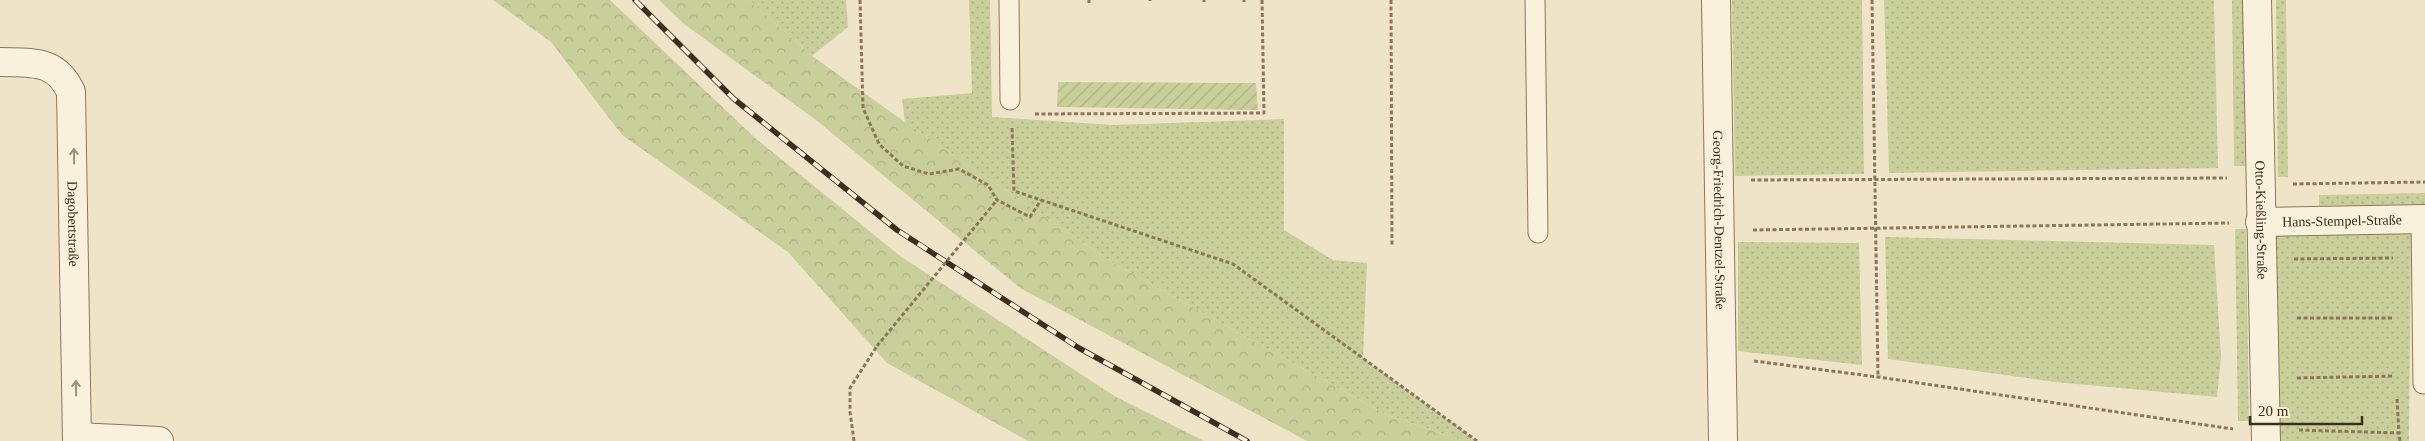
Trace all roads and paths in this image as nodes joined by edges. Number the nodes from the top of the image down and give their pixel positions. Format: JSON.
{"nodes":[{"id":1,"x":860,"y":0,"type":"edge"},
{"id":2,"x":1009,"y":0,"type":"edge"},
{"id":3,"x":1262,"y":0,"type":"edge"},
{"id":4,"x":1391,"y":0,"type":"edge"},
{"id":5,"x":1534,"y":0,"type":"edge"},
{"id":6,"x":1716,"y":0,"type":"edge"},
{"id":7,"x":1872,"y":0,"type":"edge"},
{"id":8,"x":2257,"y":0,"type":"edge"},
{"id":9,"x":0,"y":62,"type":"edge"},
{"id":10,"x":1011,"y":107,"type":"junction"},
{"id":11,"x":1875,"y":179,"type":"junction"},
{"id":12,"x":1719,"y":180,"type":"junction"},
{"id":13,"x":2260,"y":181,"type":"junction"},
{"id":14,"x":2425,"y":182,"type":"edge"},
{"id":15,"x":997,"y":200,"type":"junction"},
{"id":16,"x":1041,"y":200,"type":"junction"},
{"id":17,"x":2423,"y":220,"type":"edge"},
{"id":18,"x":2260,"y":222,"type":"junction"},
{"id":19,"x":1876,"y":228,"type":"junction"},
{"id":20,"x":1720,"y":231,"type":"junction"},
{"id":21,"x":1538,"y":232,"type":"dead end"},
{"id":22,"x":1392,"y":247,"type":"dead end"},
{"id":23,"x":2397,"y":258,"type":"dead end"},
{"id":24,"x":2261,"y":260,"type":"junction"},
{"id":25,"x":2262,"y":318,"type":"junction"},
{"id":26,"x":2396,"y":327,"type":"dead end"},
{"id":27,"x":1722,"y":356,"type":"junction"},
{"id":28,"x":2396,"y":376,"type":"dead end"},
{"id":29,"x":1878,"y":377,"type":"junction"},
{"id":30,"x":2264,"y":378,"type":"junction"},
{"id":31,"x":2423,"y":384,"type":"dead end"},
{"id":32,"x":2397,"y":395,"type":"dead end"},
{"id":33,"x":2399,"y":433,"type":"junction"},
{"id":34,"x":2266,"y":435,"type":"edge"},
{"id":35,"x":77,"y":439,"type":"edge"},
{"id":36,"x":159,"y":441,"type":"edge"},
{"id":37,"x":854,"y":441,"type":"edge"},
{"id":38,"x":1477,"y":441,"type":"edge"},
{"id":39,"x":1723,"y":441,"type":"edge"},
{"id":40,"x":2400,"y":441,"type":"edge"}],
"edges":[{"from":1,"to":15,"type":"path"},
{"from":2,"to":10,"type":"lane"},
{"from":3,"to":10,"type":"path"},
{"from":4,"to":22,"type":"path"},
{"from":5,"to":21,"type":"lane"},
{"from":6,"to":12,"type":"street","name":"Georg-Friedrich-Dentzel-Straße"},
{"from":7,"to":11,"type":"path"},
{"from":8,"to":13,"type":"street","name":"Otto-Kießling-Straße"},
{"from":35,"to":9,"type":"street","name":"Dagobertstraße","one_way":true},
{"from":10,"to":16,"type":"path"},
{"from":11,"to":12,"type":"path"},
{"from":11,"to":13,"type":"path"},
{"from":11,"to":19,"type":"path"},
{"from":12,"to":20,"type":"street","name":"Georg-Friedrich-Dentzel-Straße"},
{"from":13,"to":14,"type":"path"},
{"from":13,"to":18,"type":"street","name":"Otto-Kießling-Straße"},
{"from":15,"to":16,"type":"path"},
{"from":15,"to":37,"type":"path","bridge":true},
{"from":16,"to":38,"type":"path"},
{"from":17,"to":18,"type":"street","name":"Hans-Stempel-Straße"},
{"from":17,"to":31,"type":"lane"},
{"from":18,"to":19,"type":"path"},
{"from":18,"to":24,"type":"street","name":"Otto-Kießling-Straße"},
{"from":19,"to":20,"type":"path"},
{"from":19,"to":29,"type":"path"},
{"from":20,"to":27,"type":"street","name":"Georg-Friedrich-Dentzel-Straße"},
{"from":23,"to":24,"type":"path"},
{"from":24,"to":25,"type":"street","name":"Otto-Kießling-Straße"},
{"from":25,"to":26,"type":"path"},
{"from":25,"to":30,"type":"street","name":"Otto-Kießling-Straße"},
{"from":27,"to":29,"type":"path"},
{"from":27,"to":39,"type":"street","name":"Georg-Friedrich-Dentzel-Straße"},
{"from":28,"to":30,"type":"path"},
{"from":29,"to":34,"type":"path"},
{"from":30,"to":34,"type":"street","name":"Otto-Kießling-Straße"},
{"from":32,"to":33,"type":"path"},
{"from":33,"to":34,"type":"path"},
{"from":33,"to":40,"type":"path"},
{"from":35,"to":36,"type":"street"}]}
